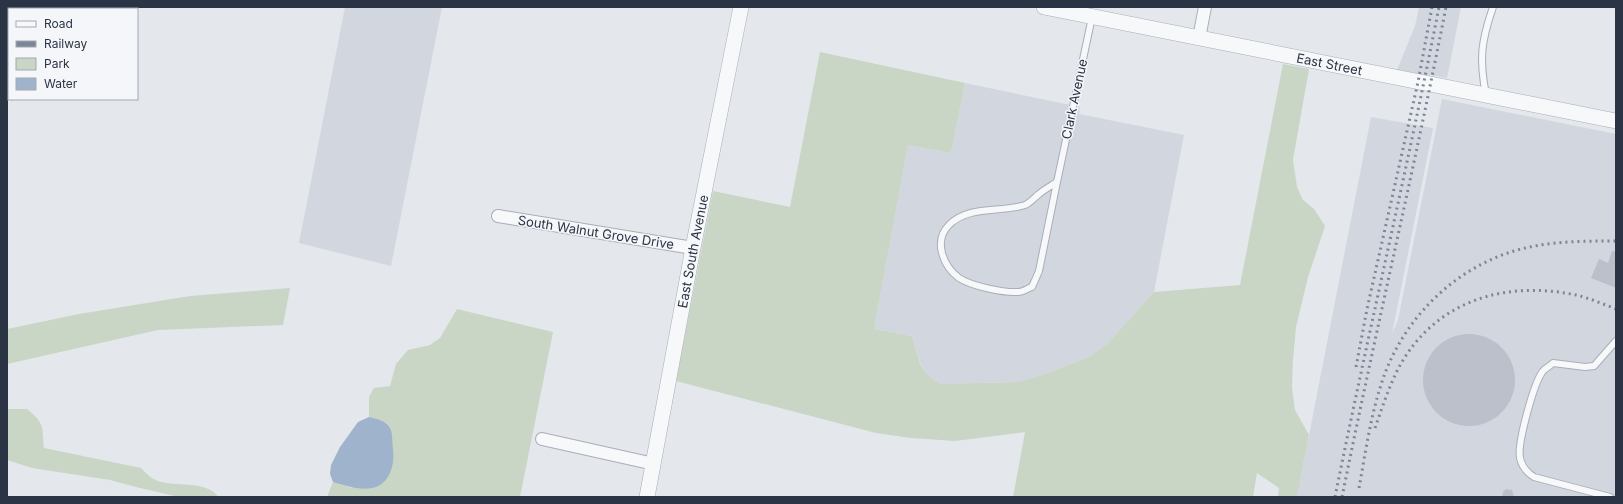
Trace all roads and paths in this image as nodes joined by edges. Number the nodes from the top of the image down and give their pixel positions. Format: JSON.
{"nodes":[{"id":1,"x":741,"y":7,"type":"edge"},
{"id":2,"x":1044,"y":7,"type":"edge"},
{"id":3,"x":1205,"y":7,"type":"edge"},
{"id":4,"x":1493,"y":7,"type":"edge"},
{"id":5,"x":1092,"y":17,"type":"junction"},
{"id":6,"x":1199,"y":38,"type":"junction"},
{"id":7,"x":1486,"y":95,"type":"junction"},
{"id":8,"x":1616,"y":121,"type":"edge"},
{"id":9,"x":1057,"y":182,"type":"junction"},
{"id":10,"x":498,"y":216,"type":"dead end"},
{"id":11,"x":694,"y":248,"type":"junction"},
{"id":12,"x":1616,"y":341,"type":"edge"},
{"id":13,"x":542,"y":439,"type":"dead end"},
{"id":14,"x":654,"y":464,"type":"junction"},
{"id":15,"x":648,"y":497,"type":"edge"},
{"id":16,"x":1610,"y":497,"type":"edge"}],
"edges":[{"from":1,"to":11,"type":"street","name":"East South Avenue"},
{"from":2,"to":5,"type":"street","name":"East Street"},
{"from":3,"to":6,"type":"street"},
{"from":4,"to":7,"type":"lane"},
{"from":5,"to":6,"type":"street","name":"East Street"},
{"from":5,"to":9,"type":"lane","name":"Clark Avenue"},
{"from":6,"to":7,"type":"street","name":"East Street"},
{"from":7,"to":8,"type":"street","name":"East Street"},
{"from":9,"to":9,"type":"lane","name":"Clark Avenue"},
{"from":10,"to":11,"type":"street","name":"South Walnut Grove Drive"},
{"from":11,"to":14,"type":"street","name":"East South Avenue"},
{"from":12,"to":16,"type":"lane"},
{"from":13,"to":14,"type":"street"},
{"from":14,"to":15,"type":"street","name":"East South Avenue"}]}
